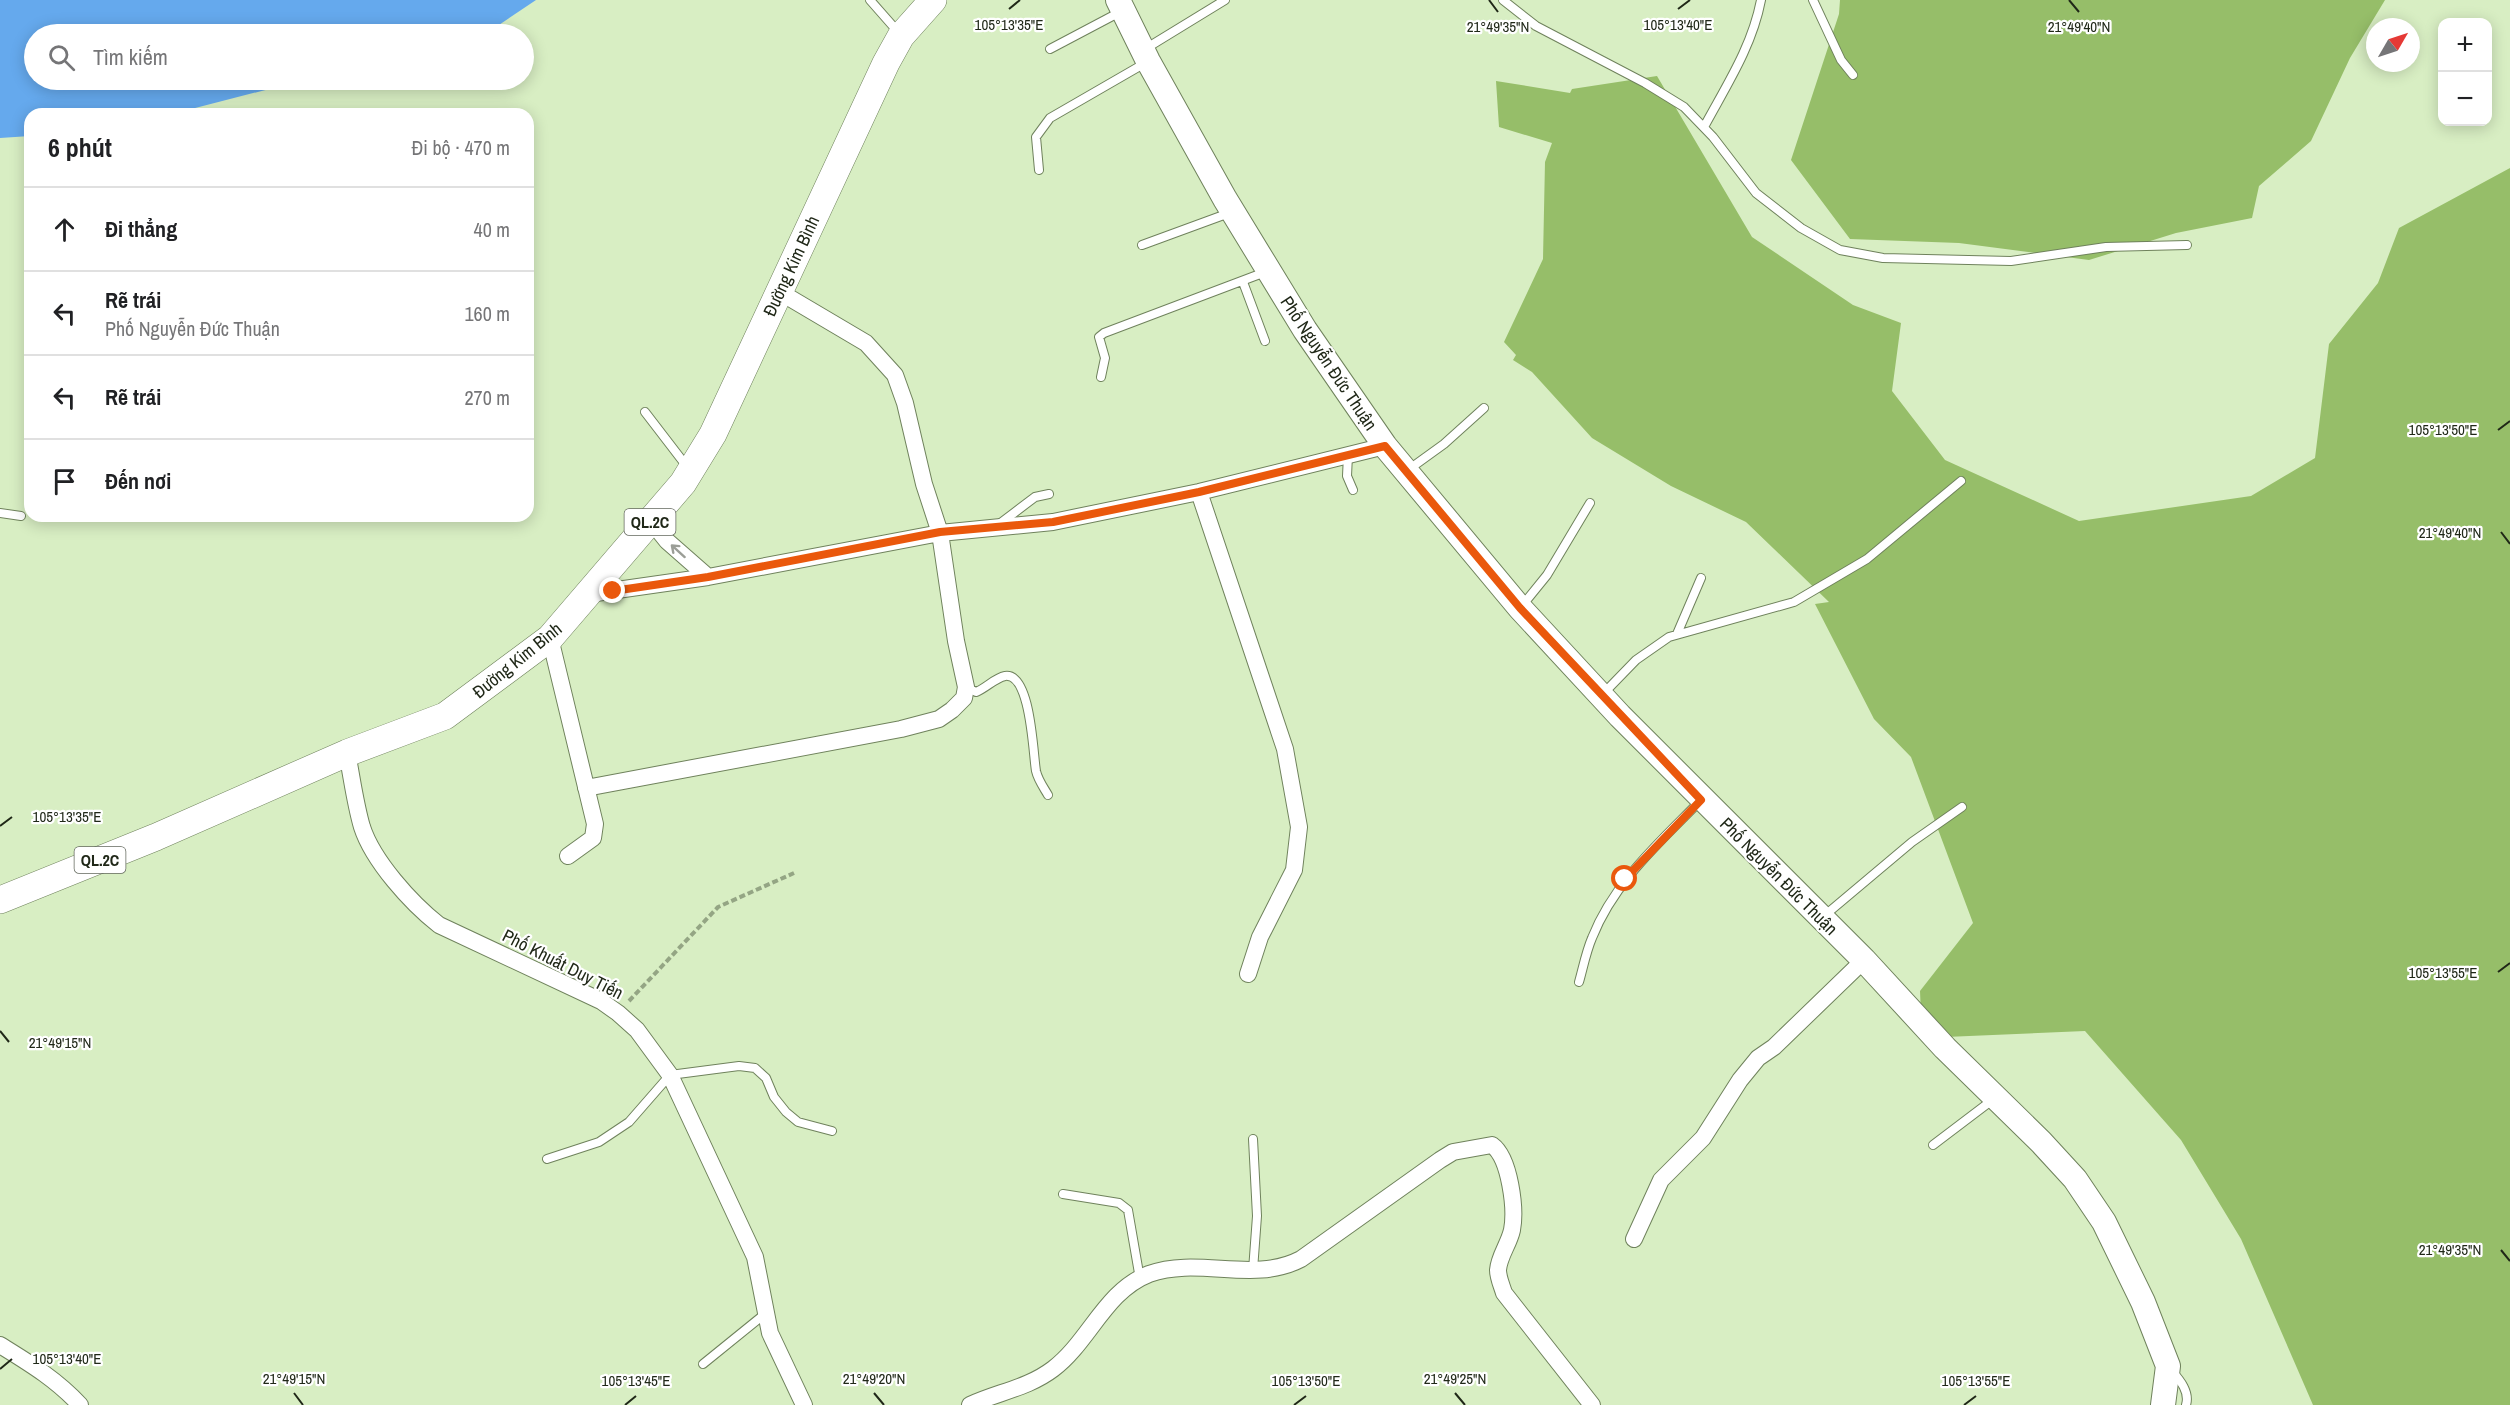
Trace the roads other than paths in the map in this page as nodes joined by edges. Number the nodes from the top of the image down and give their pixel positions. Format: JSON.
{"nodes":[{"id":1,"x":870,"y":0,"type":"edge"},
{"id":2,"x":933,"y":0,"type":"edge"},
{"id":3,"x":1225,"y":0,"type":"edge"},
{"id":4,"x":1503,"y":0,"type":"edge"},
{"id":5,"x":1761,"y":0,"type":"edge"},
{"id":6,"x":1813,"y":0,"type":"edge"},
{"id":7,"x":1120,"y":5,"type":"edge"},
{"id":8,"x":901,"y":36,"type":"junction"},
{"id":9,"x":1050,"y":49,"type":"dead end"},
{"id":10,"x":1145,"y":56,"type":"junction"},
{"id":11,"x":1853,"y":75,"type":"dead end"},
{"id":12,"x":1704,"y":127,"type":"junction"},
{"id":13,"x":1039,"y":170,"type":"dead end"},
{"id":14,"x":1232,"y":212,"type":"junction"},
{"id":15,"x":1142,"y":245,"type":"dead end"},
{"id":16,"x":2187,"y":245,"type":"dead end"},
{"id":17,"x":1269,"y":271,"type":"junction"},
{"id":18,"x":1243,"y":282,"type":"junction"},
{"id":19,"x":778,"y":291,"type":"junction"},
{"id":20,"x":1265,"y":342,"type":"dead end"},
{"id":21,"x":1101,"y":378,"type":"dead end"},
{"id":22,"x":1484,"y":408,"type":"dead end"},
{"id":23,"x":645,"y":412,"type":"dead end"},
{"id":24,"x":1385,"y":446,"type":"junction"},
{"id":25,"x":1348,"y":455,"type":"junction"},
{"id":26,"x":690,"y":471,"type":"junction"},
{"id":27,"x":1406,"y":471,"type":"junction"},
{"id":28,"x":1961,"y":481,"type":"dead end"},
{"id":29,"x":1353,"y":490,"type":"dead end"},
{"id":30,"x":1199,"y":492,"type":"junction"},
{"id":31,"x":1049,"y":494,"type":"dead end"},
{"id":32,"x":1590,"y":503,"type":"dead end"},
{"id":33,"x":0,"y":513,"type":"edge"},
{"id":34,"x":21,"y":516,"type":"dead end"},
{"id":35,"x":651,"y":521,"type":"junction"},
{"id":36,"x":995,"y":527,"type":"junction"},
{"id":37,"x":940,"y":532,"type":"junction"},
{"id":38,"x":708,"y":577,"type":"junction"},
{"id":39,"x":1701,"y":578,"type":"dead end"},
{"id":40,"x":589,"y":594,"type":"junction"},
{"id":41,"x":1520,"y":608,"type":"junction"},
{"id":42,"x":1677,"y":634,"type":"junction"},
{"id":43,"x":550,"y":638,"type":"junction"},
{"id":44,"x":966,"y":687,"type":"junction"},
{"id":45,"x":1602,"y":695,"type":"junction"},
{"id":46,"x":347,"y":753,"type":"junction"},
{"id":47,"x":586,"y":788,"type":"junction"},
{"id":48,"x":1048,"y":795,"type":"dead end"},
{"id":49,"x":1701,"y":800,"type":"junction"},
{"id":50,"x":1962,"y":807,"type":"dead end"},
{"id":51,"x":568,"y":855,"type":"dead end"},
{"id":52,"x":0,"y":900,"type":"edge"},
{"id":53,"x":1821,"y":918,"type":"junction"},
{"id":54,"x":1864,"y":960,"type":"junction"},
{"id":55,"x":1248,"y":974,"type":"dead end"},
{"id":56,"x":1579,"y":982,"type":"dead end"},
{"id":57,"x":670,"y":1075,"type":"junction"},
{"id":58,"x":1995,"y":1098,"type":"junction"},
{"id":59,"x":832,"y":1131,"type":"dead end"},
{"id":60,"x":1253,"y":1139,"type":"dead end"},
{"id":61,"x":1933,"y":1145,"type":"dead end"},
{"id":62,"x":547,"y":1159,"type":"dead end"},
{"id":63,"x":1063,"y":1194,"type":"dead end"},
{"id":64,"x":1634,"y":1239,"type":"dead end"},
{"id":65,"x":1253,"y":1271,"type":"junction"},
{"id":66,"x":1140,"y":1279,"type":"junction"},
{"id":67,"x":766,"y":1312,"type":"junction"},
{"id":68,"x":0,"y":1345,"type":"edge"},
{"id":69,"x":703,"y":1364,"type":"dead end"},
{"id":70,"x":2168,"y":1366,"type":"junction"},
{"id":71,"x":80,"y":1405,"type":"edge"},
{"id":72,"x":804,"y":1405,"type":"edge"},
{"id":73,"x":970,"y":1405,"type":"edge"},
{"id":74,"x":1592,"y":1405,"type":"edge"},
{"id":75,"x":2163,"y":1405,"type":"edge"},
{"id":76,"x":2186,"y":1405,"type":"edge"}],
"edges":[{"from":1,"to":8,"type":"lane"},
{"from":2,"to":8,"type":"main road","name":"Đường Kim Bình","number":"QL.2C"},
{"from":3,"to":10,"type":"lane"},
{"from":4,"to":12,"type":"lane"},
{"from":5,"to":12,"type":"lane"},
{"from":6,"to":11,"type":"lane"},
{"from":7,"to":9,"type":"lane"},
{"from":7,"to":10,"type":"street","name":"Phố Nguyễn Đức Thuận"},
{"from":8,"to":19,"type":"main road","name":"Đường Kim Bình","number":"QL.2C"},
{"from":10,"to":13,"type":"lane"},
{"from":10,"to":14,"type":"street","name":"Phố Nguyễn Đức Thuận"},
{"from":12,"to":16,"type":"lane"},
{"from":14,"to":15,"type":"lane"},
{"from":14,"to":17,"type":"street","name":"Phố Nguyễn Đức Thuận"},
{"from":17,"to":18,"type":"lane"},
{"from":17,"to":24,"type":"street","name":"Phố Nguyễn Đức Thuận"},
{"from":18,"to":20,"type":"lane"},
{"from":18,"to":21,"type":"lane"},
{"from":19,"to":26,"type":"main road","name":"Đường Kim Bình","number":"QL.2C"},
{"from":19,"to":37,"type":"street"},
{"from":22,"to":27,"type":"lane"},
{"from":23,"to":26,"type":"lane"},
{"from":24,"to":25,"type":"street"},
{"from":24,"to":27,"type":"street","name":"Phố Nguyễn Đức Thuận"},
{"from":25,"to":29,"type":"lane"},
{"from":25,"to":30,"type":"street"},
{"from":26,"to":35,"type":"main road","name":"Đường Kim Bình","number":"QL.2C"},
{"from":27,"to":41,"type":"street","name":"Phố Nguyễn Đức Thuận"},
{"from":28,"to":42,"type":"lane"},
{"from":30,"to":36,"type":"street"},
{"from":30,"to":55,"type":"street"},
{"from":31,"to":36,"type":"lane"},
{"from":32,"to":41,"type":"lane"},
{"from":33,"to":34,"type":"lane"},
{"from":38,"to":35,"type":"street","one_way":true},
{"from":35,"to":40,"type":"main road","name":"Đường Kim Bình","number":"QL.2C"},
{"from":36,"to":37,"type":"street"},
{"from":37,"to":38,"type":"street"},
{"from":37,"to":44,"type":"street"},
{"from":38,"to":40,"type":"street"},
{"from":39,"to":42,"type":"lane"},
{"from":40,"to":43,"type":"main road","name":"Đường Kim Bình","number":"QL.2C"},
{"from":41,"to":45,"type":"street","name":"Phố Nguyễn Đức Thuận"},
{"from":42,"to":45,"type":"lane"},
{"from":43,"to":46,"type":"main road","name":"Đường Kim Bình","number":"QL.2C"},
{"from":43,"to":47,"type":"street"},
{"from":44,"to":47,"type":"street"},
{"from":44,"to":48,"type":"lane"},
{"from":45,"to":49,"type":"street","name":"Phố Nguyễn Đức Thuận"},
{"from":46,"to":52,"type":"main road","name":"Đường Kim Bình","number":"QL.2C"},
{"from":46,"to":57,"type":"street","name":"Phố Khuất Duy Tiến"},
{"from":47,"to":51,"type":"street"},
{"from":49,"to":53,"type":"street","name":"Phố Nguyễn Đức Thuận"},
{"from":49,"to":56,"type":"lane"},
{"from":50,"to":53,"type":"lane"},
{"from":53,"to":54,"type":"street","name":"Phố Nguyễn Đức Thuận"},
{"from":54,"to":58,"type":"street","name":"Phố Nguyễn Đức Thuận"},
{"from":54,"to":64,"type":"street"},
{"from":57,"to":59,"type":"lane"},
{"from":57,"to":62,"type":"lane"},
{"from":57,"to":67,"type":"street","name":"Phố Khuất Duy Tiến"},
{"from":58,"to":61,"type":"lane"},
{"from":58,"to":70,"type":"street","name":"Phố Nguyễn Đức Thuận"},
{"from":60,"to":65,"type":"lane"},
{"from":63,"to":66,"type":"lane"},
{"from":65,"to":66,"type":"street"},
{"from":65,"to":74,"type":"street"},
{"from":66,"to":73,"type":"street"},
{"from":67,"to":69,"type":"lane"},
{"from":67,"to":72,"type":"street","name":"Phố Khuất Duy Tiến"},
{"from":68,"to":71,"type":"street"},
{"from":70,"to":75,"type":"street","name":"Phố Nguyễn Đức Thuận"},
{"from":70,"to":76,"type":"lane"}]}
